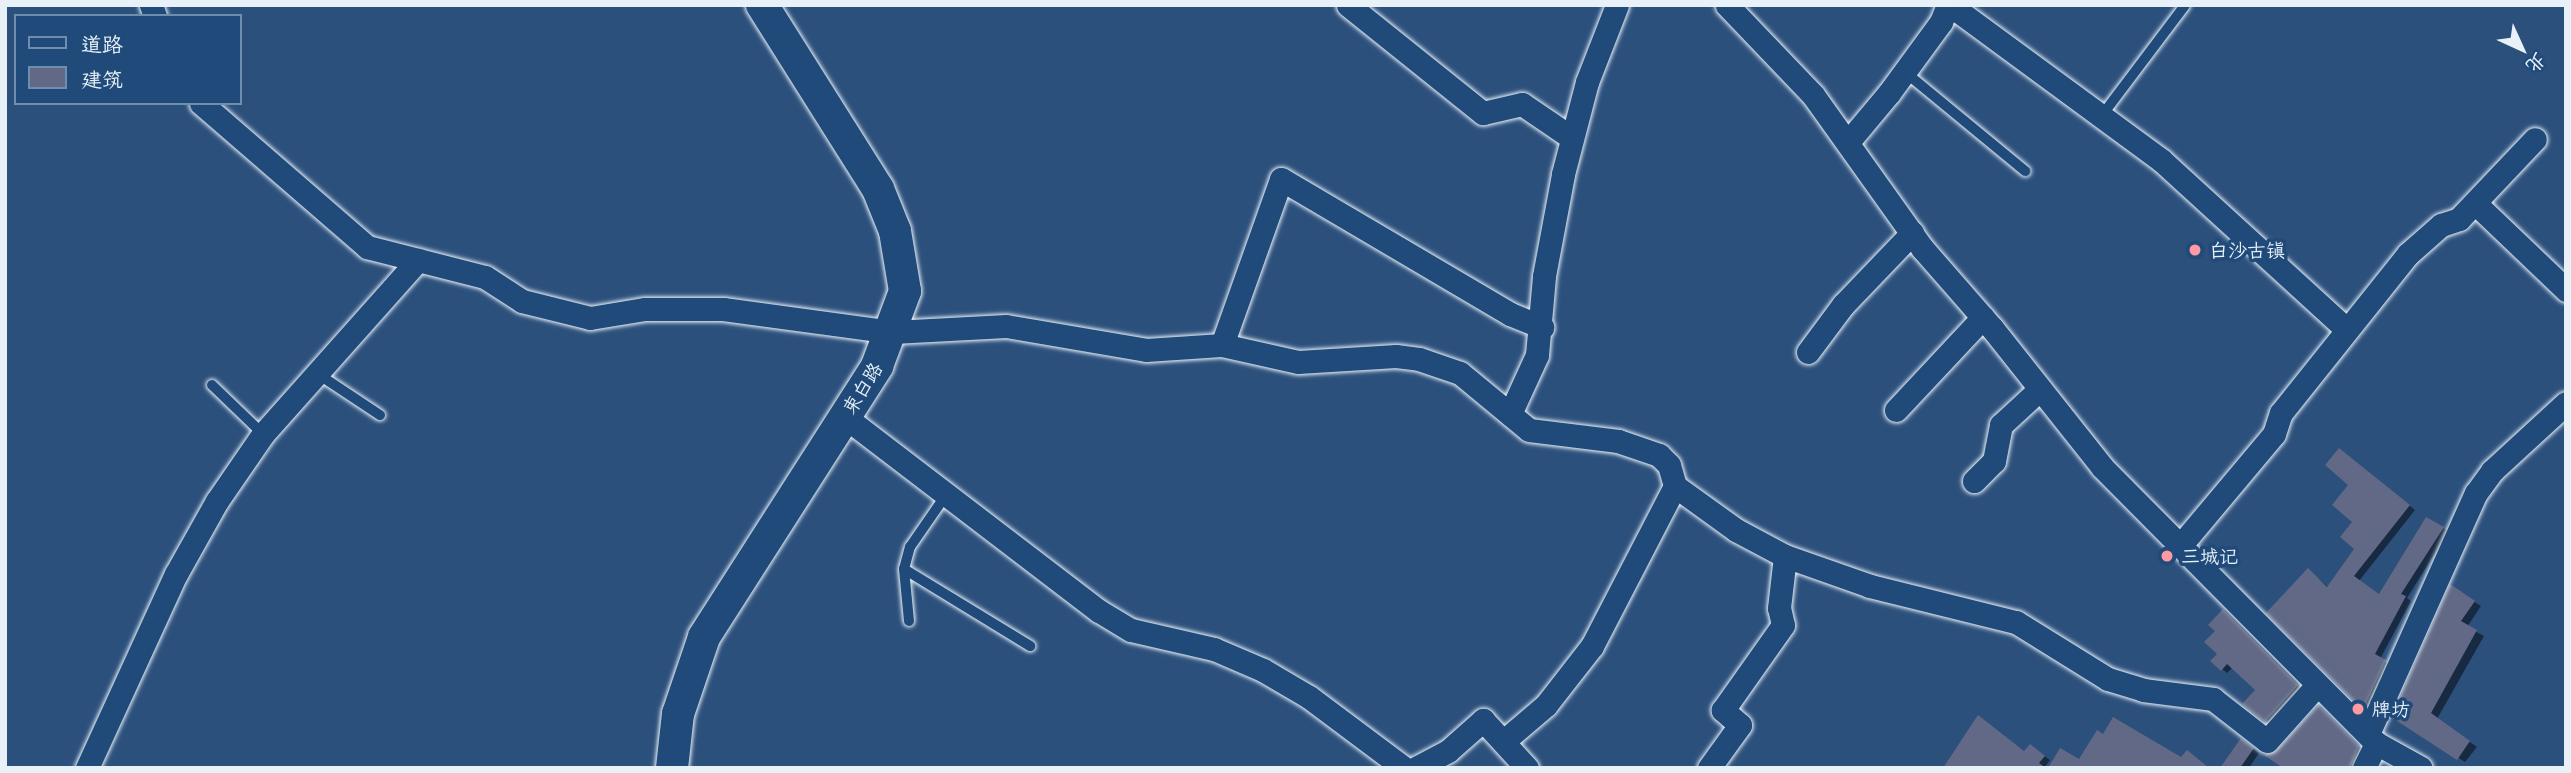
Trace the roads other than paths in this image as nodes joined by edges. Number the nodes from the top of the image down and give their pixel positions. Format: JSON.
{"nodes":[{"id":1,"x":762,"y":5,"type":"edge"},
{"id":2,"x":1348,"y":5,"type":"edge"},
{"id":3,"x":1617,"y":5,"type":"edge"},
{"id":4,"x":1727,"y":5,"type":"edge"},
{"id":5,"x":1949,"y":5,"type":"edge"},
{"id":6,"x":2185,"y":5,"type":"edge"},
{"id":7,"x":1905,"y":72,"type":"junction"},
{"id":8,"x":203,"y":105,"type":"edge"},
{"id":9,"x":2103,"y":114,"type":"junction"},
{"id":10,"x":1572,"y":138,"type":"junction"},
{"id":11,"x":2535,"y":139,"type":"dead end"},
{"id":12,"x":1848,"y":142,"type":"junction"},
{"id":13,"x":2025,"y":171,"type":"dead end"},
{"id":14,"x":2475,"y":203,"type":"junction"},
{"id":15,"x":1912,"y":233,"type":"junction"},
{"id":16,"x":418,"y":260,"type":"junction"},
{"id":17,"x":2566,"y":290,"type":"edge"},
{"id":18,"x":1983,"y":317,"type":"junction"},
{"id":19,"x":1542,"y":327,"type":"junction"},
{"id":20,"x":2346,"y":329,"type":"junction"},
{"id":21,"x":893,"y":332,"type":"junction"},
{"id":22,"x":1222,"y":345,"type":"junction"},
{"id":23,"x":1808,"y":352,"type":"dead end"},
{"id":24,"x":315,"y":372,"type":"junction"},
{"id":25,"x":212,"y":385,"type":"dead end"},
{"id":26,"x":2040,"y":389,"type":"junction"},
{"id":27,"x":2566,"y":403,"type":"edge"},
{"id":28,"x":1896,"y":410,"type":"dead end"},
{"id":29,"x":1510,"y":414,"type":"junction"},
{"id":30,"x":380,"y":415,"type":"dead end"},
{"id":31,"x":845,"y":417,"type":"junction"},
{"id":32,"x":263,"y":434,"type":"junction"},
{"id":33,"x":1974,"y":481,"type":"dead end"},
{"id":34,"x":1675,"y":486,"type":"junction"},
{"id":35,"x":948,"y":492,"type":"junction"},
{"id":36,"x":2180,"y":546,"type":"junction"},
{"id":37,"x":1785,"y":556,"type":"junction"},
{"id":38,"x":904,"y":569,"type":"junction"},
{"id":39,"x":909,"y":621,"type":"dead end"},
{"id":40,"x":1030,"y":646,"type":"dead end"},
{"id":41,"x":2317,"y":684,"type":"junction"},
{"id":42,"x":2372,"y":739,"type":"junction"},
{"id":43,"x":1505,"y":740,"type":"junction"},
{"id":44,"x":1419,"y":767,"type":"edge"},
{"id":45,"x":87,"y":768,"type":"edge"},
{"id":46,"x":672,"y":768,"type":"edge"},
{"id":47,"x":1527,"y":768,"type":"edge"},
{"id":48,"x":1709,"y":768,"type":"edge"},
{"id":49,"x":2364,"y":768,"type":"edge"},
{"id":50,"x":2421,"y":768,"type":"edge"}],
"edges":[{"from":1,"to":21,"type":"main road","name":"束白路"},
{"from":2,"to":10,"type":"street"},
{"from":3,"to":10,"type":"street"},
{"from":4,"to":12,"type":"street"},
{"from":5,"to":7,"type":"street"},
{"from":5,"to":9,"type":"street"},
{"from":6,"to":9,"type":"lane"},
{"from":7,"to":12,"type":"street"},
{"from":7,"to":13,"type":"lane"},
{"from":8,"to":16,"type":"street"},
{"from":9,"to":20,"type":"street"},
{"from":10,"to":19,"type":"street"},
{"from":11,"to":14,"type":"street"},
{"from":12,"to":15,"type":"street"},
{"from":14,"to":17,"type":"street"},
{"from":14,"to":20,"type":"street"},
{"from":15,"to":18,"type":"street"},
{"from":15,"to":23,"type":"street"},
{"from":16,"to":21,"type":"street"},
{"from":16,"to":24,"type":"street"},
{"from":18,"to":26,"type":"street"},
{"from":18,"to":28,"type":"street"},
{"from":19,"to":22,"type":"street"},
{"from":19,"to":29,"type":"street"},
{"from":20,"to":36,"type":"street"},
{"from":21,"to":22,"type":"street"},
{"from":21,"to":31,"type":"main road","name":"束白路"},
{"from":22,"to":29,"type":"street"},
{"from":24,"to":30,"type":"lane"},
{"from":24,"to":32,"type":"street"},
{"from":25,"to":32,"type":"lane"},
{"from":26,"to":33,"type":"street"},
{"from":26,"to":36,"type":"street"},
{"from":27,"to":42,"type":"street"},
{"from":29,"to":34,"type":"street"},
{"from":31,"to":35,"type":"street"},
{"from":31,"to":46,"type":"main road","name":"束白路"},
{"from":32,"to":45,"type":"street"},
{"from":34,"to":37,"type":"street"},
{"from":34,"to":43,"type":"street"},
{"from":35,"to":38,"type":"lane"},
{"from":35,"to":44,"type":"street"},
{"from":36,"to":41,"type":"street"},
{"from":37,"to":41,"type":"street"},
{"from":37,"to":48,"type":"street"},
{"from":38,"to":39,"type":"lane"},
{"from":38,"to":40,"type":"lane"},
{"from":41,"to":42,"type":"street"},
{"from":42,"to":49,"type":"street"},
{"from":42,"to":50,"type":"street"},
{"from":43,"to":44,"type":"street"},
{"from":43,"to":47,"type":"street"}]}
